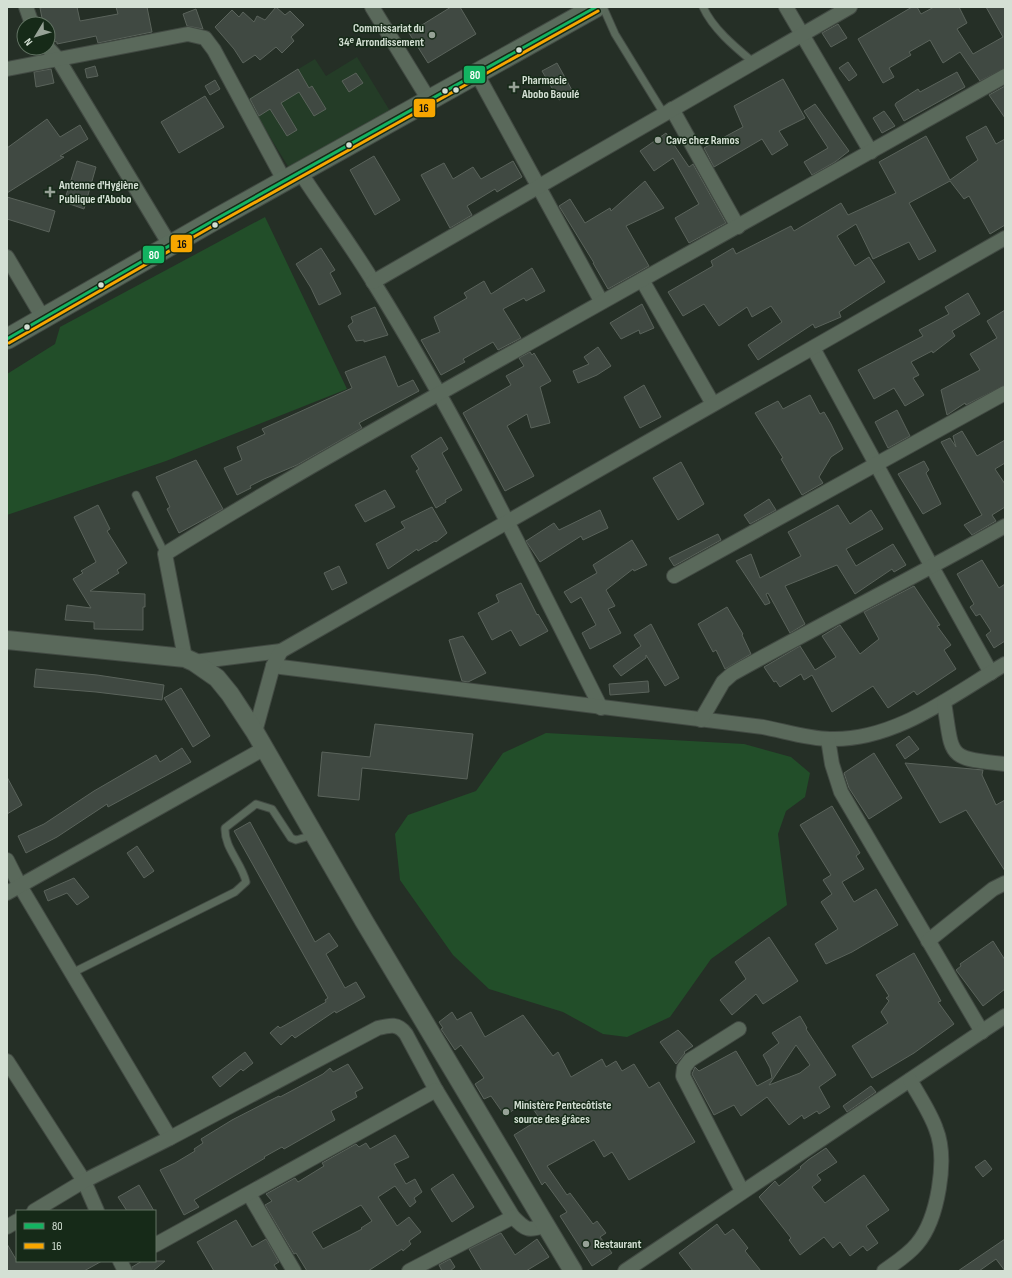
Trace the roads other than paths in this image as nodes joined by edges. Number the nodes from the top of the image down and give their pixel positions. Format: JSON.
{"nodes":[{"id":1,"x":372,"y":7,"type":"edge"},
{"id":2,"x":596,"y":7,"type":"edge"},
{"id":3,"x":603,"y":7,"type":"edge"},
{"id":4,"x":703,"y":7,"type":"edge"},
{"id":5,"x":786,"y":7,"type":"edge"},
{"id":6,"x":850,"y":7,"type":"edge"},
{"id":7,"x":802,"y":34,"type":"junction"},
{"id":8,"x":55,"y":56,"type":"edge"},
{"id":9,"x":58,"y":60,"type":"junction"},
{"id":10,"x":753,"y":62,"type":"junction"},
{"id":11,"x":7,"y":69,"type":"edge"},
{"id":12,"x":477,"y":74,"type":"junction"},
{"id":13,"x":1005,"y":76,"type":"edge"},
{"id":14,"x":429,"y":100,"type":"junction"},
{"id":15,"x":668,"y":112,"type":"junction"},
{"id":16,"x":871,"y":152,"type":"junction"},
{"id":17,"x":292,"y":177,"type":"junction"},
{"id":18,"x":538,"y":186,"type":"junction"},
{"id":19,"x":738,"y":227,"type":"junction"},
{"id":20,"x":1005,"y":238,"type":"edge"},
{"id":21,"x":170,"y":245,"type":"junction"},
{"id":22,"x":7,"y":256,"type":"edge"},
{"id":23,"x":642,"y":280,"type":"junction"},
{"id":24,"x":374,"y":282,"type":"junction"},
{"id":25,"x":601,"y":301,"type":"junction"},
{"id":26,"x":43,"y":318,"type":"junction"},
{"id":27,"x":7,"y":339,"type":"edge"},
{"id":28,"x":813,"y":348,"type":"junction"},
{"id":29,"x":1005,"y":392,"type":"edge"},
{"id":30,"x":439,"y":394,"type":"junction"},
{"id":31,"x":713,"y":404,"type":"junction"},
{"id":32,"x":877,"y":464,"type":"junction"},
{"id":33,"x":136,"y":495,"type":"dead end"},
{"id":34,"x":507,"y":522,"type":"junction"},
{"id":35,"x":1005,"y":526,"type":"edge"},
{"id":36,"x":164,"y":554,"type":"junction"},
{"id":37,"x":932,"y":567,"type":"junction"},
{"id":38,"x":674,"y":576,"type":"dead end"},
{"id":39,"x":7,"y":640,"type":"edge"},
{"id":40,"x":281,"y":651,"type":"junction"},
{"id":41,"x":190,"y":660,"type":"junction"},
{"id":42,"x":1005,"y":664,"type":"edge"},
{"id":43,"x":273,"y":666,"type":"junction"},
{"id":44,"x":991,"y":673,"type":"junction"},
{"id":45,"x":944,"y":702,"type":"junction"},
{"id":46,"x":601,"y":708,"type":"junction"},
{"id":47,"x":701,"y":720,"type":"junction"},
{"id":48,"x":256,"y":732,"type":"junction"},
{"id":49,"x":828,"y":740,"type":"junction"},
{"id":50,"x":264,"y":748,"type":"junction"},
{"id":51,"x":1005,"y":764,"type":"edge"},
{"id":52,"x":314,"y":834,"type":"junction"},
{"id":53,"x":7,"y":860,"type":"edge"},
{"id":54,"x":1005,"y":883,"type":"edge"},
{"id":55,"x":20,"y":886,"type":"junction"},
{"id":56,"x":7,"y":893,"type":"edge"},
{"id":57,"x":928,"y":941,"type":"junction"},
{"id":58,"x":72,"y":973,"type":"junction"},
{"id":59,"x":1005,"y":1016,"type":"edge"},
{"id":60,"x":740,"y":1029,"type":"dead end"},
{"id":61,"x":982,"y":1032,"type":"junction"},
{"id":62,"x":7,"y":1061,"type":"edge"},
{"id":63,"x":910,"y":1080,"type":"junction"},
{"id":64,"x":436,"y":1090,"type":"junction"},
{"id":65,"x":170,"y":1138,"type":"junction"},
{"id":66,"x":84,"y":1181,"type":"junction"},
{"id":67,"x":742,"y":1191,"type":"junction"},
{"id":68,"x":249,"y":1194,"type":"junction"},
{"id":69,"x":36,"y":1210,"type":"edge"},
{"id":70,"x":97,"y":1210,"type":"edge"},
{"id":71,"x":513,"y":1217,"type":"junction"},
{"id":72,"x":16,"y":1222,"type":"edge"},
{"id":73,"x":546,"y":1224,"type":"junction"},
{"id":74,"x":7,"y":1227,"type":"edge"},
{"id":75,"x":156,"y":1244,"type":"edge"},
{"id":76,"x":294,"y":1271,"type":"edge"},
{"id":77,"x":409,"y":1271,"type":"edge"},
{"id":78,"x":573,"y":1271,"type":"edge"},
{"id":79,"x":625,"y":1271,"type":"edge"},
{"id":80,"x":884,"y":1271,"type":"edge"}],
"edges":[{"from":1,"to":14,"type":"street"},
{"from":2,"to":12,"type":"main road"},
{"from":3,"to":15,"type":"lane"},
{"from":4,"to":10,"type":"lane"},
{"from":5,"to":7,"type":"street"},
{"from":6,"to":7,"type":"street"},
{"from":7,"to":10,"type":"street"},
{"from":7,"to":16,"type":"street"},
{"from":8,"to":9,"type":"street"},
{"from":9,"to":11,"type":"street"},
{"from":9,"to":17,"type":"street"},
{"from":9,"to":21,"type":"street"},
{"from":10,"to":15,"type":"street"},
{"from":12,"to":14,"type":"main road"},
{"from":12,"to":18,"type":"street"},
{"from":13,"to":16,"type":"street"},
{"from":14,"to":17,"type":"main road"},
{"from":15,"to":18,"type":"street"},
{"from":15,"to":19,"type":"street"},
{"from":16,"to":19,"type":"street"},
{"from":17,"to":21,"type":"main road"},
{"from":17,"to":24,"type":"street"},
{"from":18,"to":24,"type":"street"},
{"from":18,"to":25,"type":"street"},
{"from":19,"to":23,"type":"street"},
{"from":20,"to":28,"type":"street"},
{"from":21,"to":26,"type":"main road"},
{"from":22,"to":26,"type":"street"},
{"from":23,"to":25,"type":"street"},
{"from":23,"to":31,"type":"street"},
{"from":24,"to":30,"type":"street"},
{"from":25,"to":30,"type":"street"},
{"from":26,"to":27,"type":"main road"},
{"from":28,"to":31,"type":"street"},
{"from":28,"to":32,"type":"street"},
{"from":29,"to":32,"type":"street"},
{"from":30,"to":34,"type":"street"},
{"from":30,"to":36,"type":"street"},
{"from":31,"to":34,"type":"street"},
{"from":32,"to":37,"type":"street"},
{"from":32,"to":38,"type":"street"},
{"from":33,"to":36,"type":"lane"},
{"from":34,"to":40,"type":"street"},
{"from":34,"to":46,"type":"street"},
{"from":35,"to":37,"type":"street"},
{"from":36,"to":41,"type":"street"},
{"from":37,"to":44,"type":"street"},
{"from":37,"to":47,"type":"street"},
{"from":39,"to":41,"type":"street"},
{"from":40,"to":41,"type":"street"},
{"from":40,"to":43,"type":"street"},
{"from":41,"to":48,"type":"street"},
{"from":42,"to":44,"type":"street"},
{"from":43,"to":46,"type":"street"},
{"from":43,"to":48,"type":"street"},
{"from":44,"to":45,"type":"street"},
{"from":45,"to":49,"type":"street"},
{"from":45,"to":51,"type":"street"},
{"from":46,"to":47,"type":"street"},
{"from":47,"to":49,"type":"street"},
{"from":48,"to":50,"type":"street"},
{"from":49,"to":57,"type":"street"},
{"from":50,"to":52,"type":"street"},
{"from":50,"to":55,"type":"street"},
{"from":52,"to":58,"type":"lane"},
{"from":52,"to":73,"type":"street"},
{"from":53,"to":55,"type":"street"},
{"from":54,"to":57,"type":"street"},
{"from":55,"to":56,"type":"street"},
{"from":55,"to":58,"type":"street"},
{"from":57,"to":61,"type":"street"},
{"from":58,"to":65,"type":"street"},
{"from":59,"to":61,"type":"street"},
{"from":60,"to":67,"type":"street"},
{"from":61,"to":63,"type":"street"},
{"from":62,"to":66,"type":"street"},
{"from":63,"to":67,"type":"street"},
{"from":63,"to":80,"type":"street"},
{"from":64,"to":65,"type":"street"},
{"from":64,"to":68,"type":"street"},
{"from":64,"to":71,"type":"street"},
{"from":65,"to":66,"type":"street"},
{"from":66,"to":69,"type":"street"},
{"from":66,"to":70,"type":"street"},
{"from":67,"to":79,"type":"street"},
{"from":68,"to":75,"type":"street"},
{"from":68,"to":76,"type":"street"},
{"from":71,"to":73,"type":"street"},
{"from":71,"to":77,"type":"street"},
{"from":72,"to":74,"type":"street"},
{"from":73,"to":78,"type":"street"}]}
